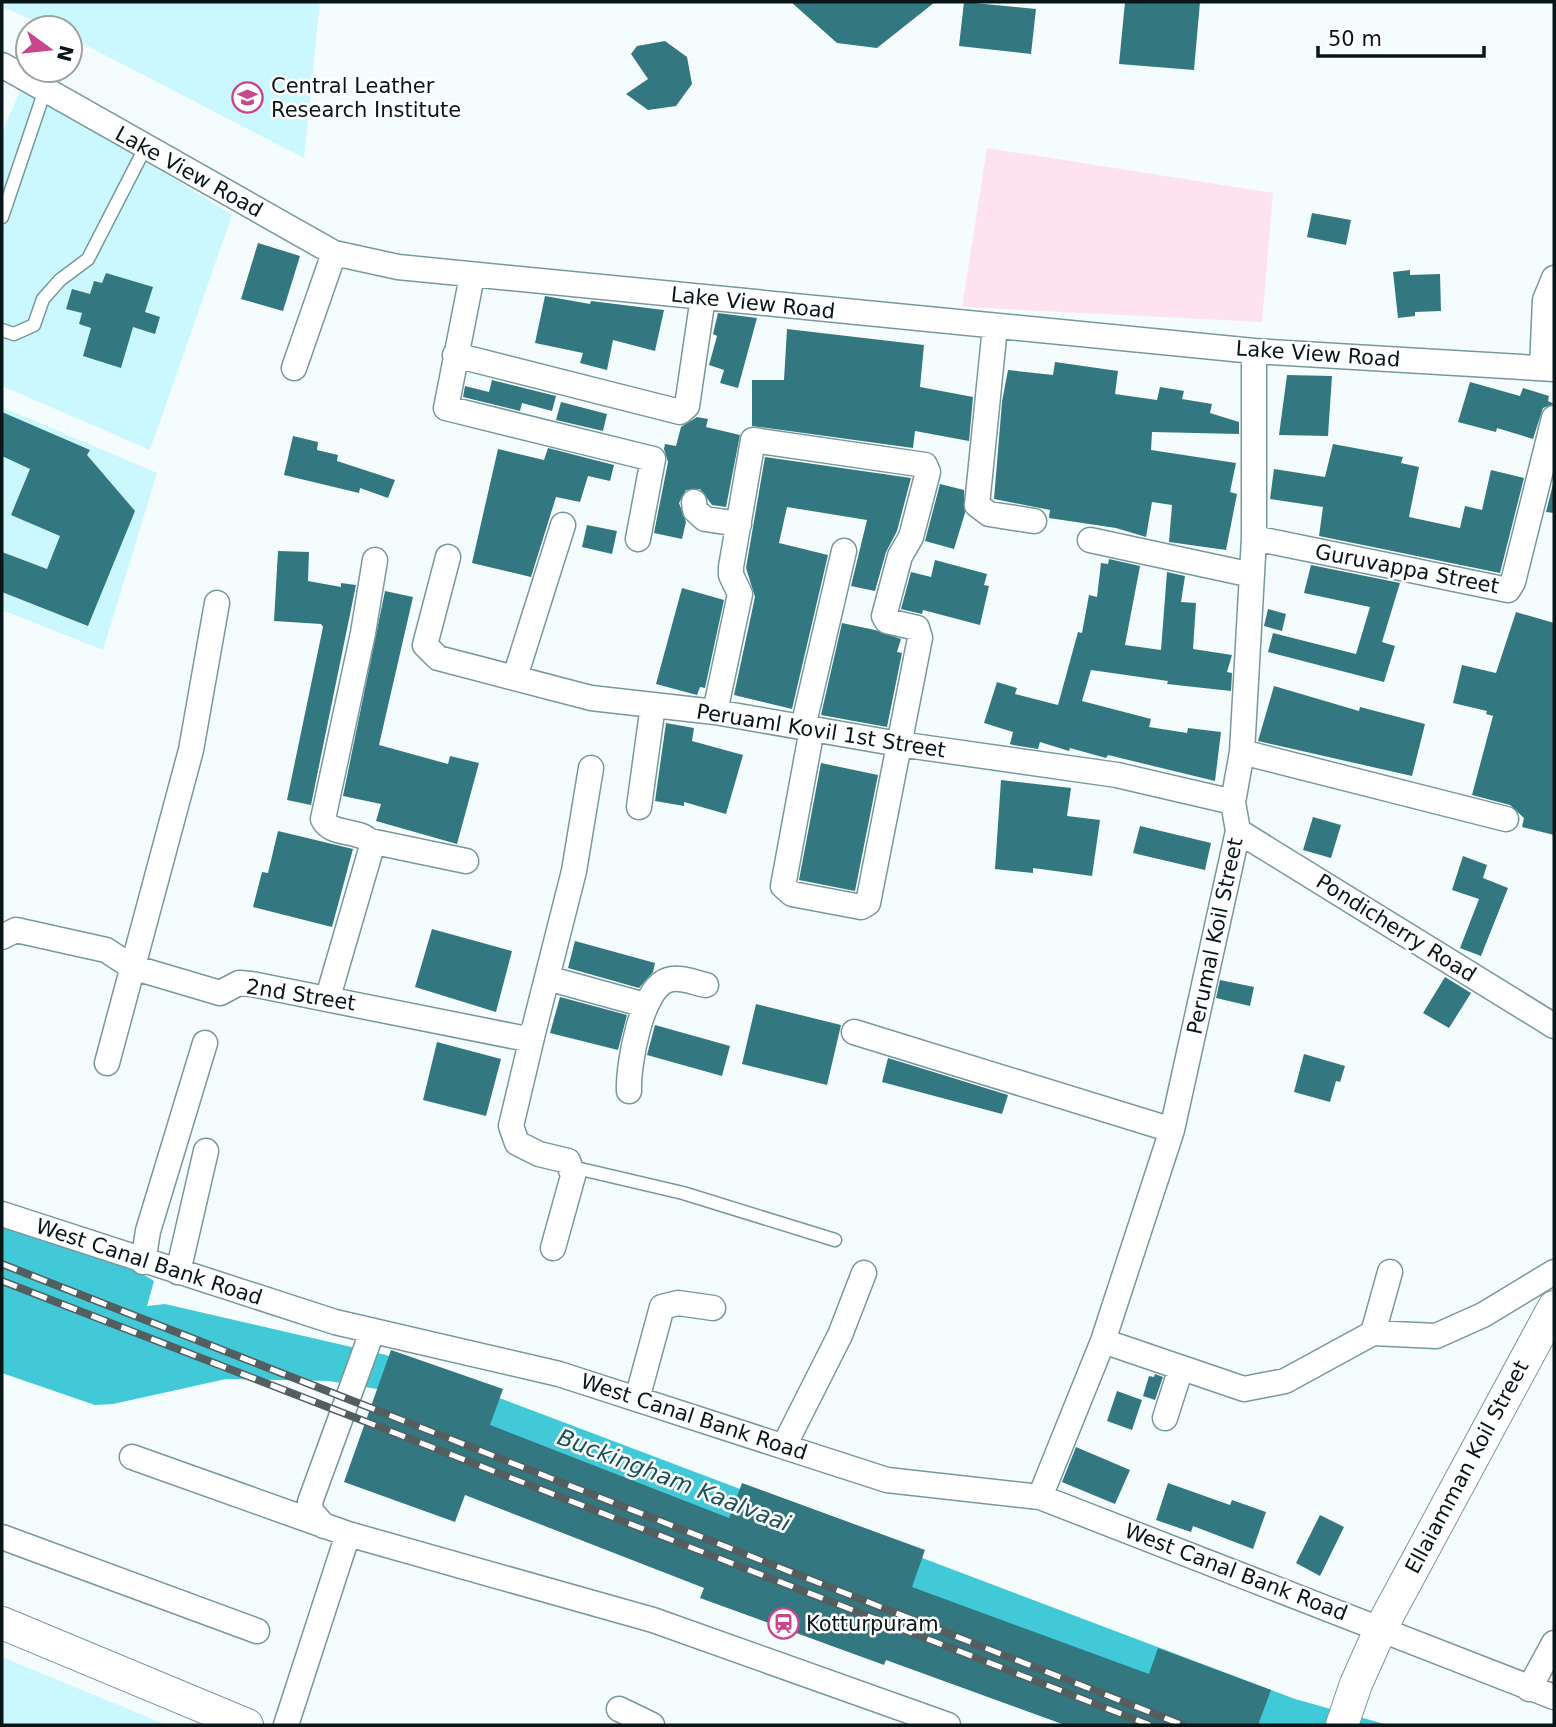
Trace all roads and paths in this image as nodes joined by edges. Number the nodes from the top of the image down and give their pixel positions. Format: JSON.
{"nodes":[{"id":1,"x":2,"y":65,"type":"edge"},
{"id":2,"x":45,"y":90,"type":"junction"},
{"id":3,"x":145,"y":148,"type":"junction"},
{"id":4,"x":2,"y":217,"type":"edge"},
{"id":5,"x":334,"y":253,"type":"junction"},
{"id":6,"x":472,"y":276,"type":"junction"},
{"id":7,"x":1554,"y":278,"type":"edge"},
{"id":8,"x":703,"y":298,"type":"junction"},
{"id":9,"x":995,"y":327,"type":"junction"},
{"id":10,"x":2,"y":330,"type":"edge"},
{"id":11,"x":1254,"y":351,"type":"junction"},
{"id":12,"x":455,"y":355,"type":"junction"},
{"id":13,"x":294,"y":368,"type":"dead end"},
{"id":14,"x":1548,"y":368,"type":"edge"},
{"id":15,"x":1554,"y":418,"type":"edge"},
{"id":16,"x":694,"y":502,"type":"dead end"},
{"id":17,"x":1034,"y":522,"type":"dead end"},
{"id":18,"x":739,"y":524,"type":"junction"},
{"id":19,"x":564,"y":525,"type":"dead end"},
{"id":20,"x":1254,"y":538,"type":"junction"},
{"id":21,"x":638,"y":539,"type":"dead end"},
{"id":22,"x":1090,"y":540,"type":"dead end"},
{"id":23,"x":844,"y":551,"type":"dead end"},
{"id":24,"x":449,"y":557,"type":"dead end"},
{"id":25,"x":375,"y":561,"type":"dead end"},
{"id":26,"x":1252,"y":575,"type":"junction"},
{"id":27,"x":217,"y":603,"type":"dead end"},
{"id":28,"x":515,"y":677,"type":"junction"},
{"id":29,"x":653,"y":705,"type":"junction"},
{"id":30,"x":715,"y":712,"type":"junction"},
{"id":31,"x":807,"y":728,"type":"junction"},
{"id":32,"x":899,"y":744,"type":"junction"},
{"id":33,"x":1242,"y":752,"type":"junction"},
{"id":34,"x":591,"y":768,"type":"dead end"},
{"id":35,"x":1233,"y":802,"type":"junction"},
{"id":36,"x":639,"y":807,"type":"dead end"},
{"id":37,"x":1506,"y":819,"type":"dead end"},
{"id":38,"x":1238,"y":831,"type":"junction"},
{"id":39,"x":370,"y":841,"type":"junction"},
{"id":40,"x":466,"y":861,"type":"dead end"},
{"id":41,"x":2,"y":936,"type":"edge"},
{"id":42,"x":132,"y":967,"type":"junction"},
{"id":43,"x":547,"y":978,"type":"junction"},
{"id":44,"x":706,"y":985,"type":"dead end"},
{"id":45,"x":328,"y":997,"type":"junction"},
{"id":46,"x":645,"y":1005,"type":"junction"},
{"id":47,"x":1554,"y":1026,"type":"edge"},
{"id":48,"x":855,"y":1032,"type":"dead end"},
{"id":49,"x":530,"y":1034,"type":"junction"},
{"id":50,"x":205,"y":1043,"type":"dead end"},
{"id":51,"x":107,"y":1063,"type":"dead end"},
{"id":52,"x":629,"y":1091,"type":"dead end"},
{"id":53,"x":1172,"y":1130,"type":"junction"},
{"id":54,"x":206,"y":1151,"type":"dead end"},
{"id":55,"x":572,"y":1167,"type":"junction"},
{"id":56,"x":2,"y":1214,"type":"edge"},
{"id":57,"x":835,"y":1240,"type":"dead end"},
{"id":58,"x":554,"y":1248,"type":"dead end"},
{"id":59,"x":143,"y":1262,"type":"junction"},
{"id":60,"x":178,"y":1272,"type":"junction"},
{"id":61,"x":1390,"y":1272,"type":"dead end"},
{"id":62,"x":1554,"y":1272,"type":"edge"},
{"id":63,"x":864,"y":1273,"type":"dead end"},
{"id":64,"x":1554,"y":1307,"type":"edge"},
{"id":65,"x":713,"y":1308,"type":"dead end"},
{"id":66,"x":1373,"y":1333,"type":"junction"},
{"id":67,"x":370,"y":1338,"type":"junction"},
{"id":68,"x":1103,"y":1341,"type":"junction"},
{"id":69,"x":1181,"y":1368,"type":"junction"},
{"id":70,"x":637,"y":1399,"type":"junction"},
{"id":71,"x":1165,"y":1418,"type":"dead end"},
{"id":72,"x":784,"y":1447,"type":"junction"},
{"id":73,"x":132,"y":1457,"type":"dead end"},
{"id":74,"x":1040,"y":1497,"type":"junction"},
{"id":75,"x":324,"y":1526,"type":"junction"},
{"id":76,"x":348,"y":1534,"type":"junction"},
{"id":77,"x":2,"y":1537,"type":"edge"},
{"id":78,"x":2,"y":1623,"type":"edge"},
{"id":79,"x":1381,"y":1628,"type":"junction"},
{"id":80,"x":257,"y":1631,"type":"dead end"},
{"id":81,"x":1554,"y":1643,"type":"edge"},
{"id":82,"x":1529,"y":1689,"type":"junction"},
{"id":83,"x":1554,"y":1697,"type":"edge"},
{"id":84,"x":619,"y":1709,"type":"dead end"},
{"id":85,"x":247,"y":1725,"type":"edge"},
{"id":86,"x":286,"y":1725,"type":"edge"},
{"id":87,"x":652,"y":1725,"type":"edge"},
{"id":88,"x":948,"y":1725,"type":"edge"},
{"id":89,"x":1342,"y":1725,"type":"edge"}],
"edges":[{"from":1,"to":2,"type":"street","name":"Lake View Road"},
{"from":2,"to":3,"type":"street","name":"Lake View Road"},
{"from":2,"to":4,"type":"lane"},
{"from":3,"to":5,"type":"street","name":"Lake View Road"},
{"from":3,"to":10,"type":"lane"},
{"from":5,"to":6,"type":"street","name":"Lake View Road"},
{"from":5,"to":13,"type":"street"},
{"from":6,"to":8,"type":"street","name":"Lake View Road"},
{"from":6,"to":12,"type":"street"},
{"from":7,"to":14,"type":"street"},
{"from":8,"to":9,"type":"street","name":"Lake View Road"},
{"from":8,"to":12,"type":"street"},
{"from":9,"to":11,"type":"street","name":"Lake View Road"},
{"from":9,"to":17,"type":"street"},
{"from":11,"to":14,"type":"street","name":"Lake View Road"},
{"from":11,"to":20,"type":"street","name":"Perumal Koil Street"},
{"from":12,"to":21,"type":"street"},
{"from":15,"to":20,"type":"street","name":"Guruvappa Street"},
{"from":16,"to":18,"type":"street"},
{"from":18,"to":30,"type":"street"},
{"from":18,"to":32,"type":"street"},
{"from":19,"to":28,"type":"street"},
{"from":20,"to":26,"type":"street","name":"Perumal Koil Street"},
{"from":22,"to":26,"type":"street"},
{"from":23,"to":31,"type":"street"},
{"from":24,"to":28,"type":"street","name":"Peruaml Kovil 1st Street"},
{"from":25,"to":39,"type":"street"},
{"from":26,"to":33,"type":"street","name":"Perumal Koil Street"},
{"from":27,"to":42,"type":"street"},
{"from":28,"to":29,"type":"street","name":"Peruaml Kovil 1st Street"},
{"from":29,"to":30,"type":"street","name":"Peruaml Kovil 1st Street"},
{"from":29,"to":36,"type":"street"},
{"from":30,"to":31,"type":"street","name":"Peruaml Kovil 1st Street"},
{"from":31,"to":32,"type":"street","name":"Peruaml Kovil 1st Street"},
{"from":31,"to":32,"type":"street"},
{"from":32,"to":35,"type":"street","name":"Peruaml Kovil 1st Street"},
{"from":33,"to":35,"type":"street","name":"Perumal Koil Street"},
{"from":33,"to":37,"type":"street"},
{"from":34,"to":43,"type":"street"},
{"from":35,"to":38,"type":"street","name":"Perumal Koil Street"},
{"from":38,"to":47,"type":"street","name":"Pondicherry Road"},
{"from":38,"to":53,"type":"street","name":"Perumal Koil Street"},
{"from":39,"to":40,"type":"street"},
{"from":39,"to":45,"type":"street"},
{"from":41,"to":42,"type":"street","name":"2nd Street"},
{"from":42,"to":45,"type":"street","name":"2nd Street"},
{"from":42,"to":51,"type":"street"},
{"from":43,"to":46,"type":"street"},
{"from":43,"to":49,"type":"street"},
{"from":44,"to":46,"type":"street"},
{"from":45,"to":49,"type":"street","name":"2nd Street"},
{"from":46,"to":52,"type":"street"},
{"from":48,"to":53,"type":"street"},
{"from":49,"to":55,"type":"street"},
{"from":50,"to":59,"type":"street"},
{"from":53,"to":68,"type":"street","name":"Perumal Koil Street"},
{"from":54,"to":60,"type":"street"},
{"from":55,"to":57,"type":"lane"},
{"from":55,"to":58,"type":"street"},
{"from":56,"to":59,"type":"street","name":"West Canal Bank Road"},
{"from":59,"to":60,"type":"street","name":"West Canal Bank Road"},
{"from":60,"to":67,"type":"street","name":"West Canal Bank Road"},
{"from":61,"to":66,"type":"street"},
{"from":62,"to":66,"type":"street"},
{"from":63,"to":72,"type":"street"},
{"from":64,"to":79,"type":"street","name":"Ellaiamman Koil Street"},
{"from":65,"to":70,"type":"street"},
{"from":66,"to":69,"type":"street"},
{"from":67,"to":70,"type":"street","name":"West Canal Bank Road"},
{"from":67,"to":75,"type":"street"},
{"from":68,"to":69,"type":"street"},
{"from":68,"to":74,"type":"street","name":"Perumal Koil Street"},
{"from":69,"to":71,"type":"street"},
{"from":70,"to":72,"type":"street","name":"West Canal Bank Road"},
{"from":72,"to":74,"type":"street","name":"West Canal Bank Road"},
{"from":73,"to":75,"type":"street"},
{"from":74,"to":79,"type":"street","name":"West Canal Bank Road"},
{"from":75,"to":76,"type":"street"},
{"from":76,"to":86,"type":"street"},
{"from":76,"to":88,"type":"street"},
{"from":77,"to":80,"type":"street"},
{"from":78,"to":85,"type":"street"},
{"from":79,"to":82,"type":"street","name":"West Canal Bank Road"},
{"from":79,"to":89,"type":"street","name":"Ellaiamman Koil Street"},
{"from":81,"to":82,"type":"street"},
{"from":82,"to":83,"type":"street","name":"West Canal Bank Road"},
{"from":84,"to":87,"type":"street"}]}
